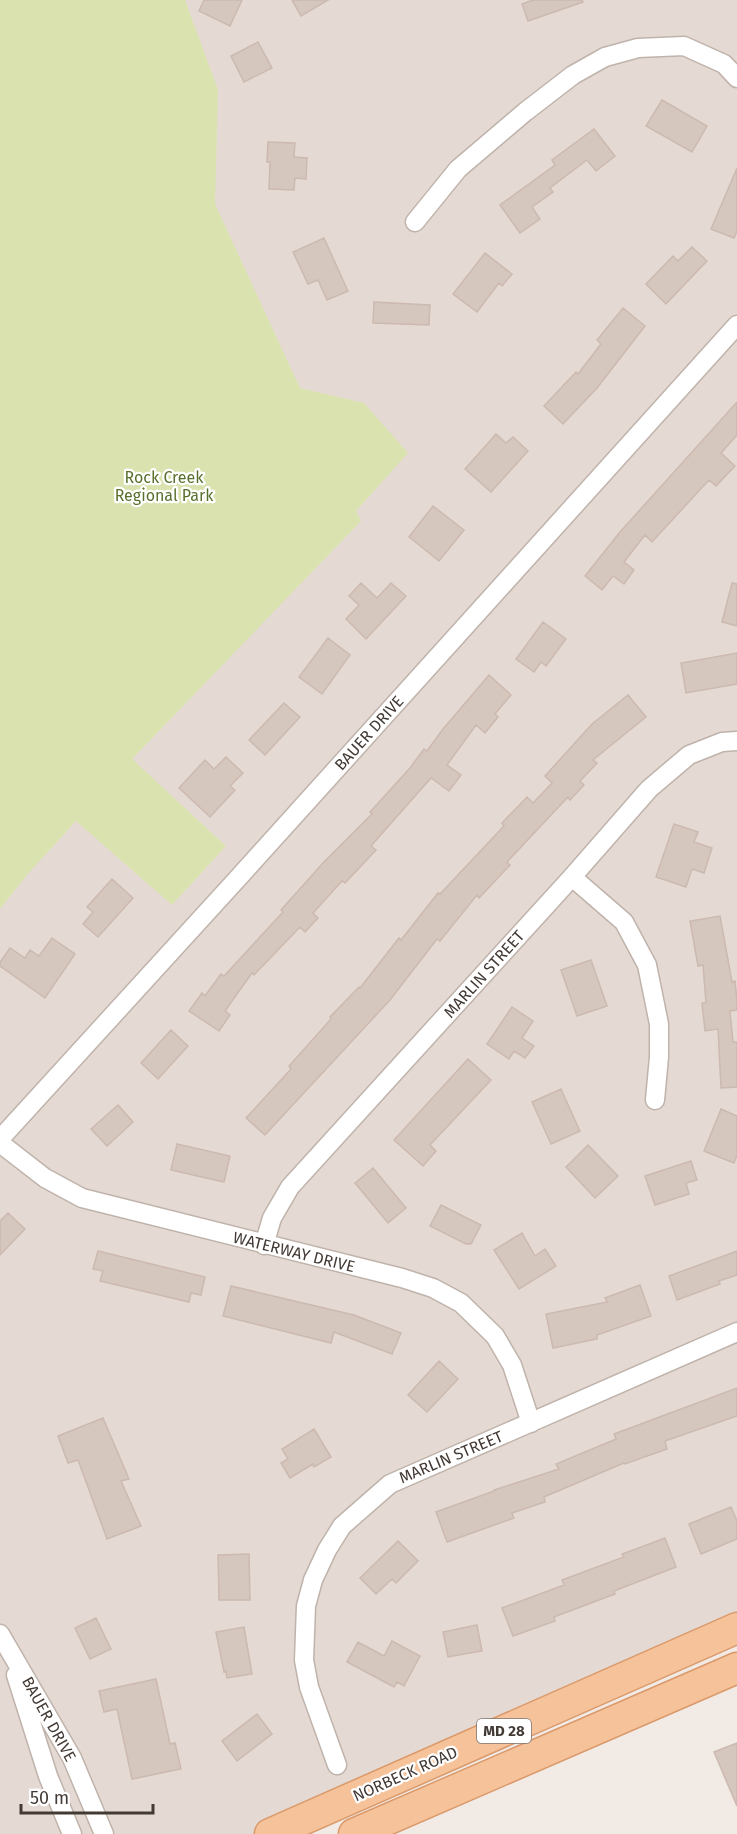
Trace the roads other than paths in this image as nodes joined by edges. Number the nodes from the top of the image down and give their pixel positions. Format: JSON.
{"nodes":[{"id":1,"x":737,"y":78,"type":"edge"},
{"id":2,"x":415,"y":222,"type":"dead end"},
{"id":3,"x":737,"y":325,"type":"edge"},
{"id":4,"x":737,"y":741,"type":"edge"},
{"id":5,"x":572,"y":877,"type":"junction"},
{"id":6,"x":655,"y":1100,"type":"dead end"},
{"id":7,"x":0,"y":1141,"type":"edge"},
{"id":8,"x":264,"y":1245,"type":"junction"},
{"id":9,"x":737,"y":1332,"type":"edge"},
{"id":10,"x":531,"y":1423,"type":"junction"},
{"id":11,"x":737,"y":1628,"type":"edge"},
{"id":12,"x":2,"y":1636,"type":"edge"},
{"id":13,"x":737,"y":1668,"type":"edge"},
{"id":14,"x":627,"y":1676,"type":"junction"},
{"id":15,"x":642,"y":1709,"type":"junction"},
{"id":16,"x":337,"y":1765,"type":"dead end"},
{"id":17,"x":72,"y":1834,"type":"edge"},
{"id":18,"x":104,"y":1834,"type":"edge"},
{"id":19,"x":270,"y":1834,"type":"edge"},
{"id":20,"x":354,"y":1834,"type":"edge"}],
"edges":[{"from":1,"to":2,"type":"street"},
{"from":3,"to":7,"type":"street","name":"BAUER DRIVE"},
{"from":4,"to":5,"type":"street","name":"MARLIN STREET"},
{"from":5,"to":6,"type":"street"},
{"from":5,"to":8,"type":"street","name":"MARLIN STREET"},
{"from":7,"to":8,"type":"street","name":"WATERWAY DRIVE"},
{"from":8,"to":10,"type":"street","name":"WATERWAY DRIVE"},
{"from":9,"to":10,"type":"street","name":"MARLIN STREET"},
{"from":10,"to":16,"type":"street","name":"MARLIN STREET"},
{"from":11,"to":14,"type":"main road","name":"NORBECK ROAD","number":"MD 28"},
{"from":12,"to":17,"type":"street","name":"BAUER DRIVE"},
{"from":12,"to":18,"type":"street","name":"BAUER DRIVE"},
{"from":13,"to":15,"type":"main road","name":"NORBECK ROAD","number":"MD 28"},
{"from":14,"to":15,"type":"main road"},
{"from":14,"to":19,"type":"main road","name":"NORBECK ROAD","number":"MD 28"},
{"from":15,"to":20,"type":"main road","name":"NORBECK ROAD","number":"MD 28"}]}
